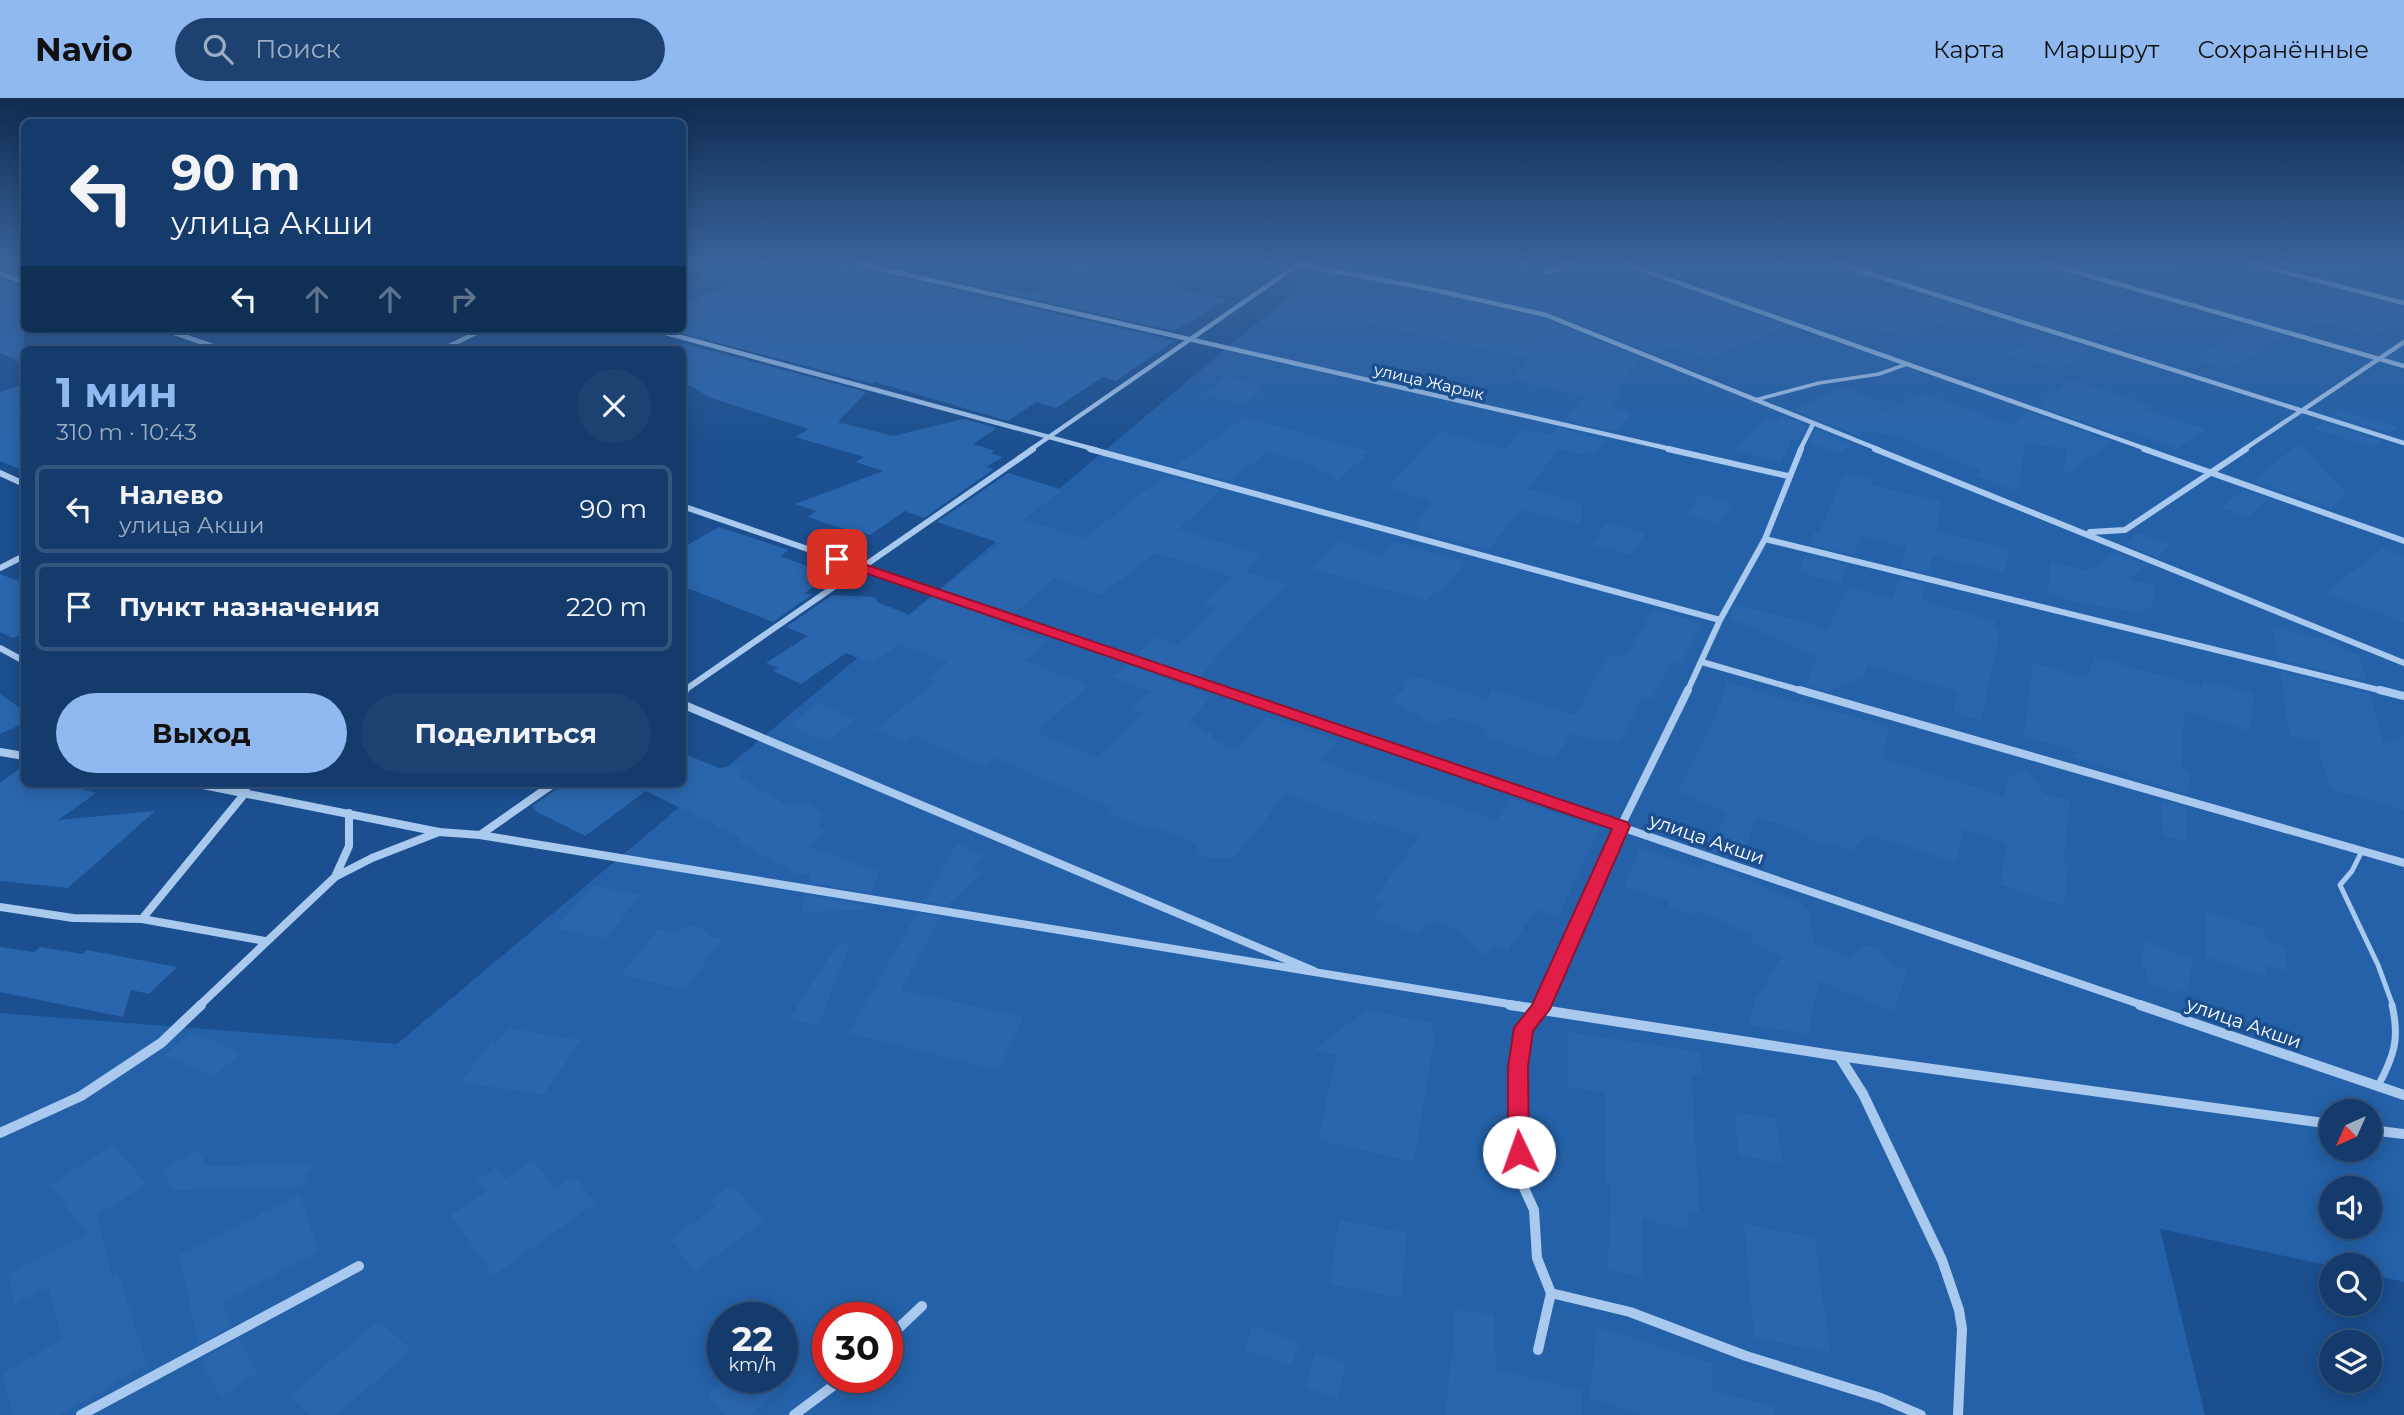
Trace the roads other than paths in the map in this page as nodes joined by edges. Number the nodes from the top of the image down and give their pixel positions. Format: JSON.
{"nodes":[{"id":1,"x":1125,"y":325,"type":"edge"},
{"id":2,"x":1213,"y":325,"type":"edge"},
{"id":3,"x":1571,"y":325,"type":"edge"},
{"id":4,"x":1799,"y":325,"type":"edge"},
{"id":5,"x":2032,"y":325,"type":"edge"},
{"id":6,"x":2263,"y":325,"type":"edge"},
{"id":7,"x":175,"y":333,"type":"edge"},
{"id":8,"x":476,"y":333,"type":"edge"},
{"id":9,"x":666,"y":333,"type":"edge"},
{"id":10,"x":1192,"y":341,"type":"junction"},
{"id":11,"x":2404,"y":342,"type":"edge"},
{"id":12,"x":212,"y":346,"type":"edge"},
{"id":13,"x":449,"y":346,"type":"edge"},
{"id":14,"x":2380,"y":359,"type":"junction"},
{"id":15,"x":1907,"y":364,"type":"junction"},
{"id":16,"x":2404,"y":366,"type":"edge"},
{"id":17,"x":1755,"y":400,"type":"junction"},
{"id":18,"x":2301,"y":411,"type":"junction"},
{"id":19,"x":1813,"y":424,"type":"junction"},
{"id":20,"x":1047,"y":438,"type":"junction"},
{"id":21,"x":2404,"y":443,"type":"edge"},
{"id":22,"x":2209,"y":472,"type":"junction"},
{"id":23,"x":0,"y":473,"type":"edge"},
{"id":24,"x":1788,"y":476,"type":"junction"},
{"id":25,"x":21,"y":483,"type":"edge"},
{"id":26,"x":686,"y":507,"type":"edge"},
{"id":27,"x":2082,"y":531,"type":"junction"},
{"id":28,"x":1765,"y":539,"type":"junction"},
{"id":29,"x":2404,"y":541,"type":"edge"},
{"id":30,"x":21,"y":558,"type":"edge"},
{"id":31,"x":0,"y":568,"type":"edge"},
{"id":32,"x":863,"y":568,"type":"junction"},
{"id":33,"x":1720,"y":620,"type":"junction"},
{"id":34,"x":0,"y":648,"type":"edge"},
{"id":35,"x":21,"y":659,"type":"edge"},
{"id":36,"x":1702,"y":662,"type":"junction"},
{"id":37,"x":2404,"y":663,"type":"edge"},
{"id":38,"x":686,"y":689,"type":"edge"},
{"id":39,"x":2404,"y":696,"type":"edge"},
{"id":40,"x":686,"y":706,"type":"edge"},
{"id":41,"x":0,"y":752,"type":"edge"},
{"id":42,"x":21,"y":756,"type":"edge"},
{"id":43,"x":548,"y":787,"type":"edge"},
{"id":44,"x":245,"y":788,"type":"edge"},
{"id":45,"x":349,"y":813,"type":"junction"},
{"id":46,"x":1621,"y":826,"type":"junction"},
{"id":47,"x":439,"y":832,"type":"junction"},
{"id":48,"x":480,"y":835,"type":"junction"},
{"id":49,"x":2362,"y":851,"type":"junction"},
{"id":50,"x":2404,"y":863,"type":"edge"},
{"id":51,"x":335,"y":877,"type":"junction"},
{"id":52,"x":0,"y":907,"type":"edge"},
{"id":53,"x":142,"y":919,"type":"junction"},
{"id":54,"x":265,"y":941,"type":"junction"},
{"id":55,"x":1326,"y":976,"type":"junction"},
{"id":56,"x":1540,"y":1009,"type":"junction"},
{"id":57,"x":1839,"y":1056,"type":"junction"},
{"id":58,"x":2378,"y":1086,"type":"junction"},
{"id":59,"x":2404,"y":1095,"type":"edge"},
{"id":60,"x":2319,"y":1122,"type":"edge"},
{"id":61,"x":2382,"y":1132,"type":"edge"},
{"id":62,"x":0,"y":1133,"type":"edge"},
{"id":63,"x":2404,"y":1135,"type":"edge"},
{"id":64,"x":359,"y":1266,"type":"dead end"},
{"id":65,"x":1551,"y":1293,"type":"junction"},
{"id":66,"x":922,"y":1306,"type":"dead end"},
{"id":67,"x":903,"y":1324,"type":"edge"},
{"id":68,"x":1538,"y":1350,"type":"dead end"},
{"id":69,"x":824,"y":1393,"type":"edge"},
{"id":70,"x":81,"y":1415,"type":"edge"},
{"id":71,"x":794,"y":1415,"type":"edge"},
{"id":72,"x":1921,"y":1415,"type":"edge"},
{"id":73,"x":1958,"y":1415,"type":"edge"}],
"edges":[{"from":1,"to":10,"type":"street","name":"улица Жарык"},
{"from":2,"to":10,"type":"street"},
{"from":3,"to":17,"type":"street"},
{"from":4,"to":15,"type":"street"},
{"from":5,"to":18,"type":"street"},
{"from":6,"to":14,"type":"street"},
{"from":7,"to":12,"type":"street"},
{"from":8,"to":13,"type":"street"},
{"from":9,"to":20,"type":"street"},
{"from":10,"to":20,"type":"street"},
{"from":10,"to":24,"type":"street","name":"улица Жарык"},
{"from":11,"to":14,"type":"street"},
{"from":14,"to":16,"type":"street"},
{"from":14,"to":18,"type":"street"},
{"from":15,"to":17,"type":"lane"},
{"from":15,"to":22,"type":"street"},
{"from":17,"to":19,"type":"street"},
{"from":18,"to":21,"type":"street"},
{"from":18,"to":22,"type":"street"},
{"from":19,"to":24,"type":"street"},
{"from":19,"to":27,"type":"street"},
{"from":20,"to":32,"type":"street"},
{"from":20,"to":33,"type":"street"},
{"from":22,"to":27,"type":"street"},
{"from":22,"to":29,"type":"street"},
{"from":23,"to":25,"type":"street"},
{"from":24,"to":28,"type":"street"},
{"from":26,"to":32,"type":"street","name":"улица Акши"},
{"from":27,"to":37,"type":"street"},
{"from":28,"to":33,"type":"street"},
{"from":28,"to":39,"type":"street"},
{"from":30,"to":31,"type":"street"},
{"from":32,"to":38,"type":"street"},
{"from":32,"to":46,"type":"street","name":"улица Акши"},
{"from":33,"to":36,"type":"street"},
{"from":34,"to":35,"type":"street"},
{"from":36,"to":46,"type":"street"},
{"from":36,"to":49,"type":"street"},
{"from":40,"to":55,"type":"street"},
{"from":41,"to":42,"type":"street"},
{"from":43,"to":48,"type":"street"},
{"from":44,"to":45,"type":"street"},
{"from":44,"to":53,"type":"street"},
{"from":45,"to":47,"type":"street"},
{"from":45,"to":51,"type":"street"},
{"from":46,"to":56,"type":"street"},
{"from":46,"to":58,"type":"street","name":"улица Акши"},
{"from":47,"to":48,"type":"street"},
{"from":47,"to":51,"type":"street"},
{"from":48,"to":55,"type":"street"},
{"from":49,"to":50,"type":"street"},
{"from":49,"to":58,"type":"lane"},
{"from":51,"to":54,"type":"street"},
{"from":52,"to":53,"type":"street"},
{"from":53,"to":54,"type":"street"},
{"from":54,"to":62,"type":"street"},
{"from":55,"to":56,"type":"street"},
{"from":56,"to":57,"type":"street"},
{"from":56,"to":65,"type":"street"},
{"from":57,"to":60,"type":"street"},
{"from":57,"to":73,"type":"street"},
{"from":58,"to":59,"type":"street","name":"улица Акши"},
{"from":61,"to":63,"type":"street"},
{"from":64,"to":70,"type":"street"},
{"from":65,"to":68,"type":"street"},
{"from":65,"to":72,"type":"street"},
{"from":66,"to":67,"type":"street"},
{"from":69,"to":71,"type":"street"}]}
